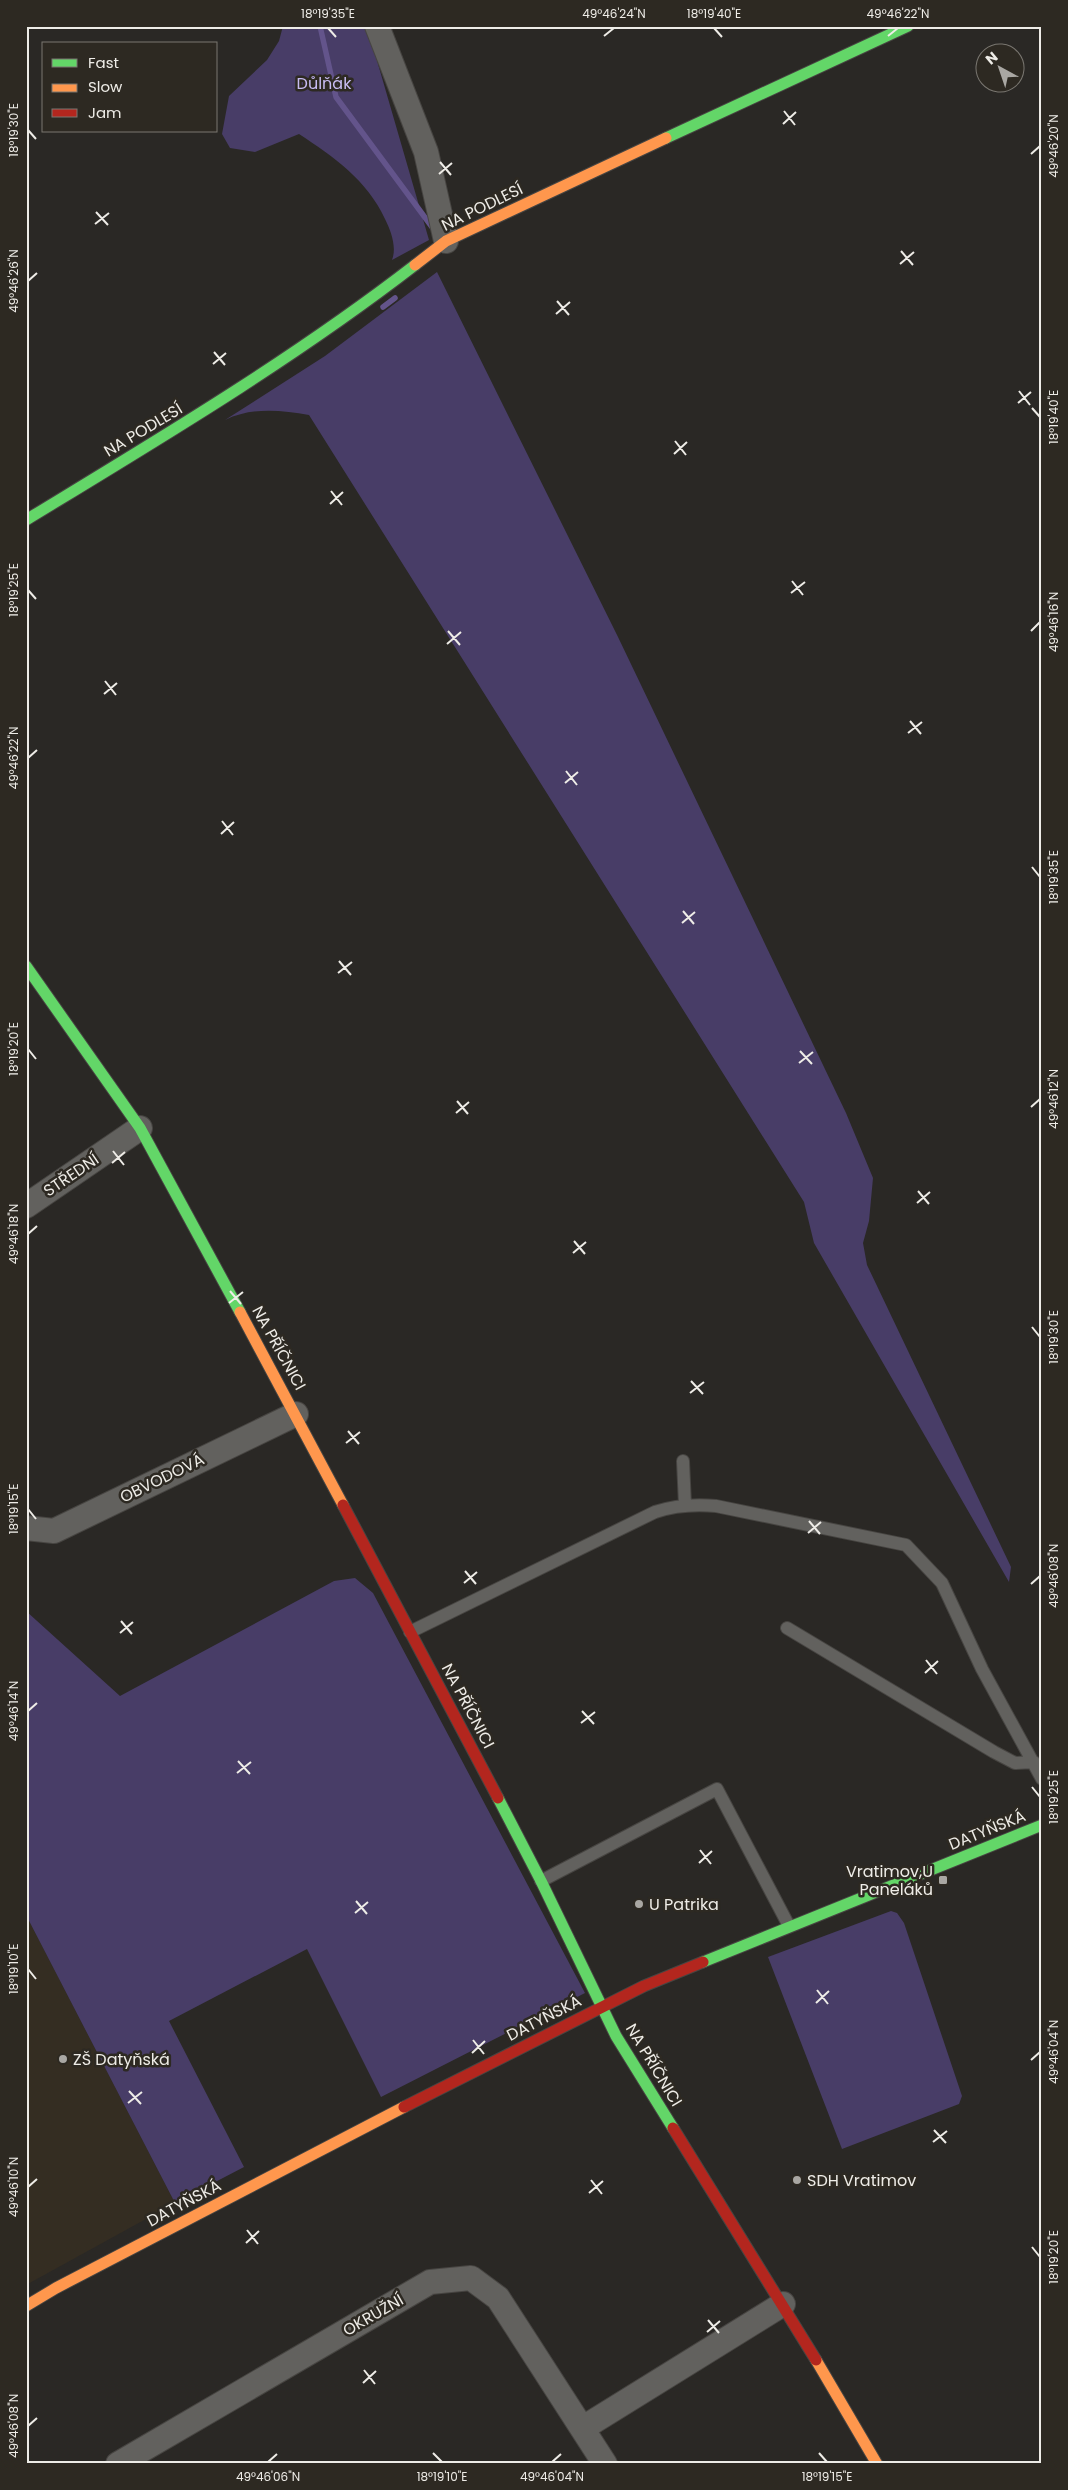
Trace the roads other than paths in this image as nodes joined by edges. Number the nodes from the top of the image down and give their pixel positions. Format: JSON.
{"nodes":[{"id":1,"x":377,"y":26,"type":"edge"},
{"id":2,"x":908,"y":26,"type":"edge"},
{"id":3,"x":446,"y":241,"type":"junction"},
{"id":4,"x":26,"y":520,"type":"edge"},
{"id":5,"x":26,"y":966,"type":"edge"},
{"id":6,"x":140,"y":1128,"type":"junction"},
{"id":7,"x":26,"y":1206,"type":"edge"},
{"id":8,"x":296,"y":1414,"type":"junction"},
{"id":9,"x":683,"y":1461,"type":"dead end"},
{"id":10,"x":685,"y":1505,"type":"junction"},
{"id":11,"x":26,"y":1528,"type":"edge"},
{"id":12,"x":787,"y":1628,"type":"dead end"},
{"id":13,"x":410,"y":1632,"type":"junction"},
{"id":14,"x":1034,"y":1762,"type":"junction"},
{"id":15,"x":1042,"y":1779,"type":"edge"},
{"id":16,"x":1042,"y":1825,"type":"edge"},
{"id":17,"x":540,"y":1881,"type":"junction"},
{"id":18,"x":789,"y":1926,"type":"junction"},
{"id":19,"x":603,"y":2006,"type":"junction"},
{"id":20,"x":783,"y":2304,"type":"junction"},
{"id":21,"x":26,"y":2306,"type":"edge"},
{"id":22,"x":583,"y":2428,"type":"junction"},
{"id":23,"x":118,"y":2464,"type":"edge"},
{"id":24,"x":605,"y":2464,"type":"edge"},
{"id":25,"x":877,"y":2464,"type":"edge"}],
"edges":[{"from":1,"to":3,"type":"street"},
{"from":2,"to":3,"type":"street","name":"NA PODLESÍ"},
{"from":3,"to":4,"type":"street","name":"NA PODLESÍ"},
{"from":5,"to":6,"type":"street","name":"NA PŘÍČNICI"},
{"from":6,"to":7,"type":"street","name":"STŘEDNÍ"},
{"from":6,"to":8,"type":"street","name":"NA PŘÍČNICI"},
{"from":8,"to":11,"type":"street","name":"OBVODOVÁ"},
{"from":8,"to":13,"type":"street","name":"NA PŘÍČNICI"},
{"from":9,"to":10,"type":"lane"},
{"from":10,"to":13,"type":"lane"},
{"from":10,"to":14,"type":"lane"},
{"from":12,"to":14,"type":"lane"},
{"from":13,"to":17,"type":"street","name":"NA PŘÍČNICI"},
{"from":14,"to":15,"type":"lane"},
{"from":16,"to":18,"type":"street","name":"DATYŇSKÁ"},
{"from":17,"to":18,"type":"lane"},
{"from":17,"to":19,"type":"street","name":"NA PŘÍČNICI"},
{"from":18,"to":19,"type":"street","name":"DATYŇSKÁ"},
{"from":19,"to":20,"type":"street","name":"NA PŘÍČNICI"},
{"from":19,"to":21,"type":"street","name":"DATYŇSKÁ"},
{"from":20,"to":22,"type":"street"},
{"from":20,"to":25,"type":"street","name":"NA PŘÍČNICI"},
{"from":22,"to":23,"type":"street","name":"OKRUŽNÍ"},
{"from":22,"to":24,"type":"street","name":"OKRUŽNÍ"}]}
